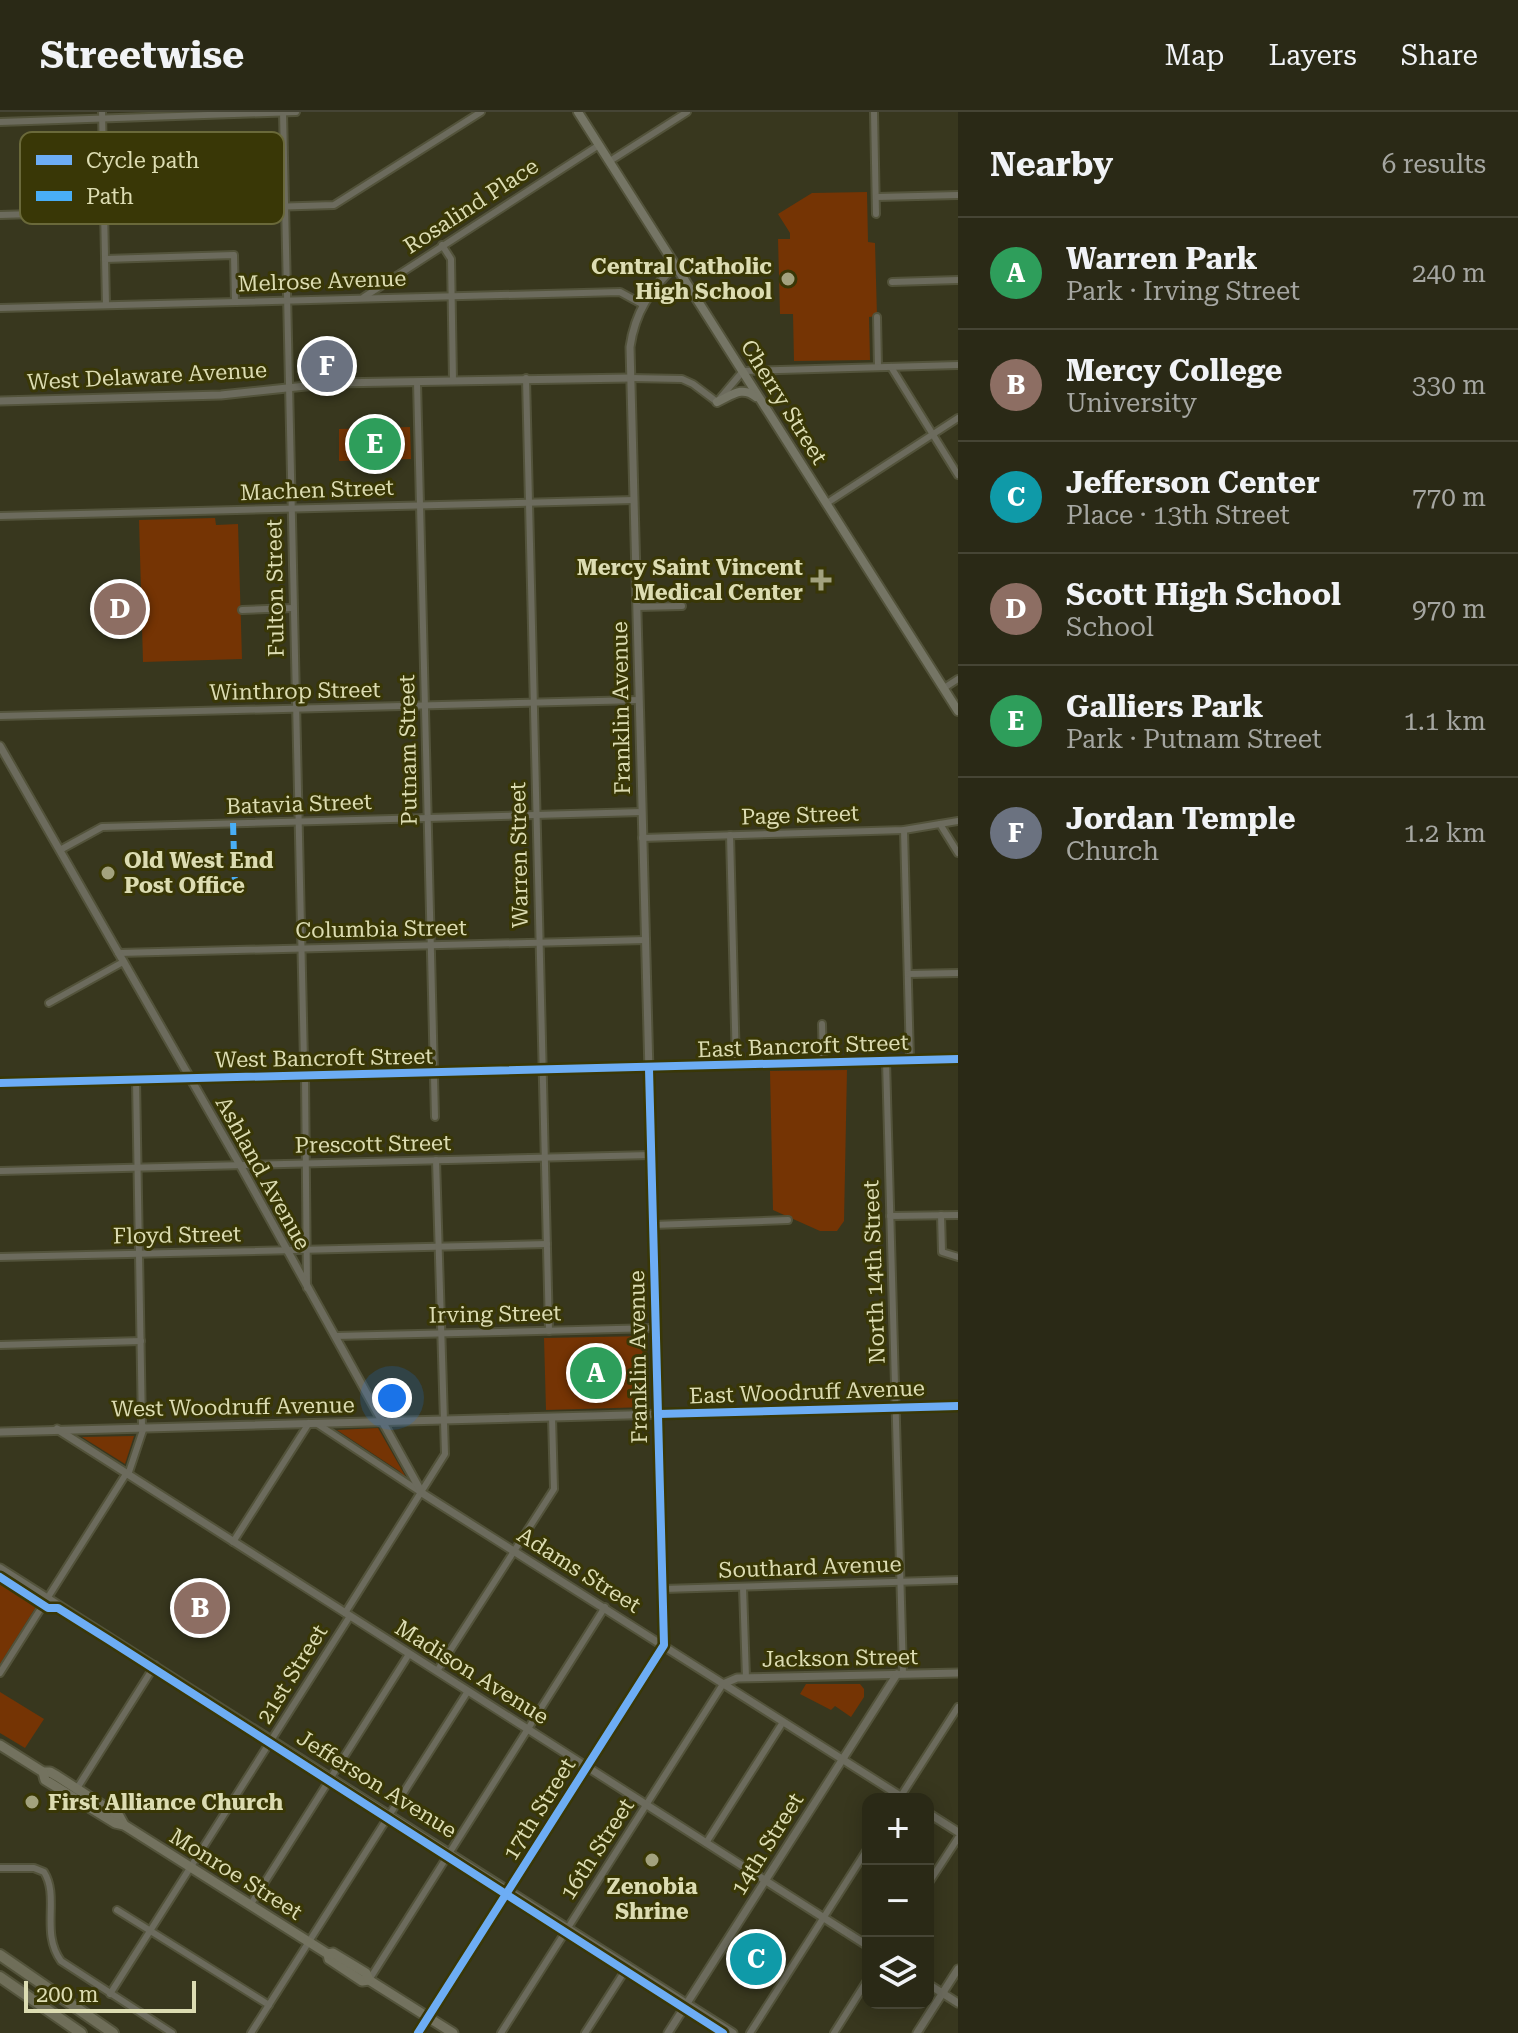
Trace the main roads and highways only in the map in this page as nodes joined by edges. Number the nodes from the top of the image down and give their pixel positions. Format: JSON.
{"nodes":[{"id":1,"x":580,"y":112,"type":"edge"},
{"id":2,"x":717,"y":402,"type":"road end"},
{"id":3,"x":768,"y":411,"type":"junction"},
{"id":4,"x":958,"y":711,"type":"edge"},
{"id":5,"x":2,"y":1747,"type":"edge"},
{"id":6,"x":0,"y":1955,"type":"edge"},
{"id":7,"x":0,"y":1977,"type":"edge"},
{"id":8,"x":428,"y":2017,"type":"junction"},
{"id":9,"x":81,"y":2033,"type":"edge"},
{"id":10,"x":114,"y":2033,"type":"edge"},
{"id":11,"x":418,"y":2033,"type":"edge"},
{"id":12,"x":453,"y":2033,"type":"edge"}],
"edges":[{"from":1,"to":3,"type":"main road","name":"Cherry Street"},
{"from":2,"to":3,"type":"main road"},
{"from":3,"to":4,"type":"main road","name":"Cherry Street"},
{"from":5,"to":8,"type":"main road","name":"Monroe Street"},
{"from":6,"to":10,"type":"highway"},
{"from":7,"to":9,"type":"highway"},
{"from":8,"to":11,"type":"main road","name":"17th Street"},
{"from":8,"to":12,"type":"main road","name":"Monroe Street"}]}
